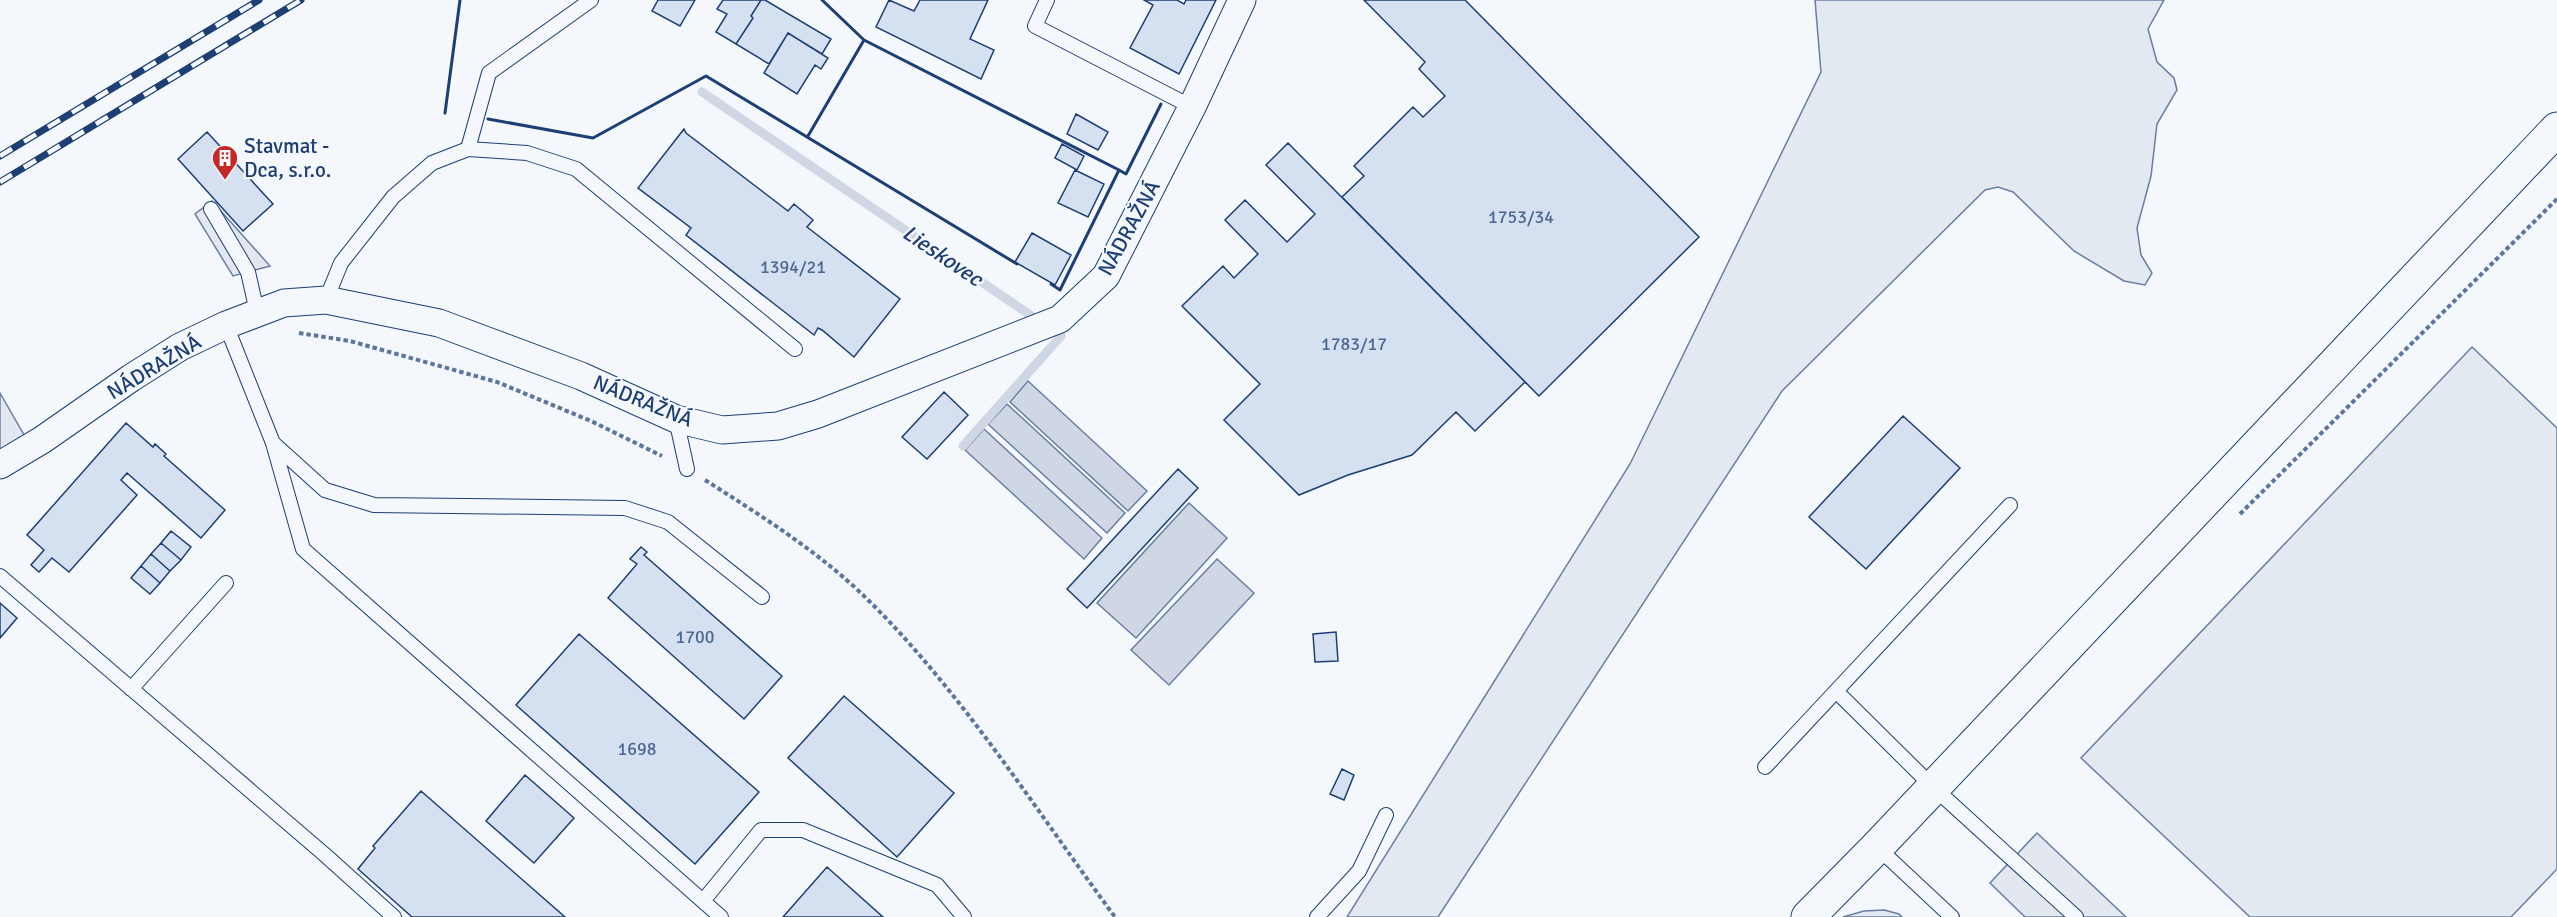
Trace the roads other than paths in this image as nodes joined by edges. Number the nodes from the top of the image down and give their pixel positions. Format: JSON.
{"nodes":[{"id":1,"x":591,"y":0,"type":"edge"},
{"id":2,"x":1047,"y":0,"type":"edge"},
{"id":3,"x":1242,"y":0,"type":"edge"},
{"id":4,"x":1192,"y":107,"type":"junction"},
{"id":5,"x":2557,"y":129,"type":"edge"},
{"id":6,"x":468,"y":148,"type":"junction"},
{"id":7,"x":211,"y":209,"type":"dead end"},
{"id":8,"x":326,"y":300,"type":"junction"},
{"id":9,"x":257,"y":312,"type":"junction"},
{"id":10,"x":226,"y":325,"type":"junction"},
{"id":11,"x":795,"y":349,"type":"dead end"},
{"id":12,"x":676,"y":419,"type":"junction"},
{"id":13,"x":273,"y":443,"type":"junction"},
{"id":14,"x":0,"y":465,"type":"edge"},
{"id":15,"x":687,"y":469,"type":"road end"},
{"id":16,"x":2010,"y":505,"type":"dead end"},
{"id":17,"x":0,"y":576,"type":"edge"},
{"id":18,"x":226,"y":583,"type":"dead end"},
{"id":19,"x":762,"y":597,"type":"dead end"},
{"id":20,"x":131,"y":689,"type":"junction"},
{"id":21,"x":1836,"y":691,"type":"junction"},
{"id":22,"x":1765,"y":767,"type":"dead end"},
{"id":23,"x":1933,"y":787,"type":"junction"},
{"id":24,"x":1386,"y":815,"type":"dead end"},
{"id":25,"x":1877,"y":847,"type":"junction"},
{"id":26,"x":703,"y":901,"type":"junction"},
{"id":27,"x":1950,"y":916,"type":"edge"},
{"id":28,"x":394,"y":917,"type":"edge"},
{"id":29,"x":721,"y":917,"type":"edge"},
{"id":30,"x":964,"y":917,"type":"edge"},
{"id":31,"x":1317,"y":917,"type":"edge"},
{"id":32,"x":1808,"y":917,"type":"edge"},
{"id":33,"x":2076,"y":917,"type":"edge"}],
"edges":[{"from":1,"to":6,"type":"lane"},
{"from":2,"to":4,"type":"lane"},
{"from":3,"to":4,"type":"street","name":"NÁDRAŽNÁ"},
{"from":4,"to":12,"type":"street","name":"NÁDRAŽNÁ"},
{"from":5,"to":23,"type":"main road"},
{"from":6,"to":8,"type":"lane"},
{"from":6,"to":11,"type":"lane"},
{"from":7,"to":9,"type":"lane"},
{"from":8,"to":9,"type":"street","name":"NÁDRAŽNÁ"},
{"from":8,"to":12,"type":"street","name":"NÁDRAŽNÁ"},
{"from":9,"to":10,"type":"street","name":"NÁDRAŽNÁ"},
{"from":10,"to":13,"type":"lane"},
{"from":10,"to":14,"type":"street","name":"NÁDRAŽNÁ"},
{"from":12,"to":15,"type":"lane"},
{"from":13,"to":19,"type":"lane"},
{"from":13,"to":26,"type":"lane"},
{"from":16,"to":21,"type":"lane"},
{"from":17,"to":20,"type":"lane"},
{"from":18,"to":20,"type":"lane"},
{"from":20,"to":28,"type":"lane"},
{"from":21,"to":22,"type":"lane"},
{"from":21,"to":23,"type":"lane"},
{"from":23,"to":25,"type":"main road"},
{"from":23,"to":33,"type":"lane"},
{"from":24,"to":31,"type":"lane"},
{"from":25,"to":27,"type":"lane"},
{"from":25,"to":32,"type":"main road"},
{"from":26,"to":29,"type":"lane"},
{"from":26,"to":30,"type":"lane"}]}
